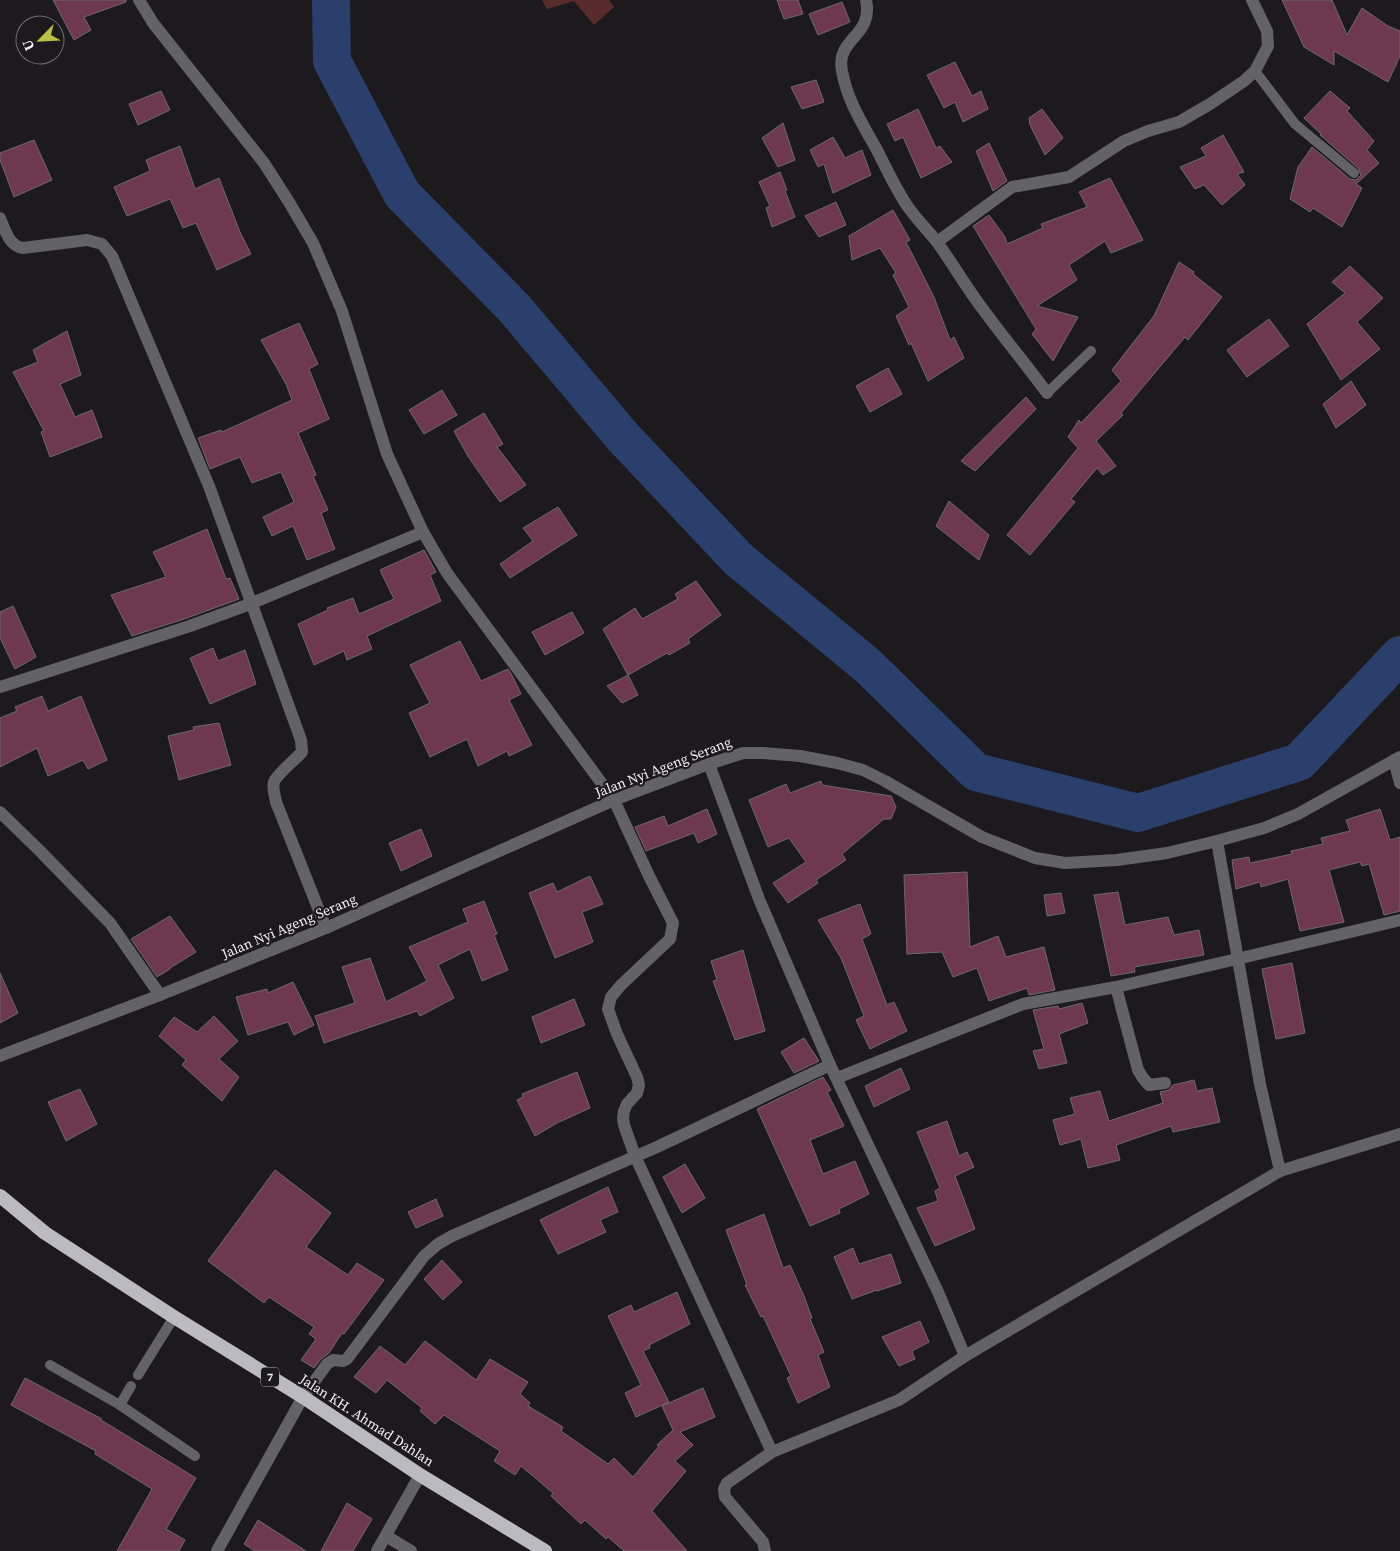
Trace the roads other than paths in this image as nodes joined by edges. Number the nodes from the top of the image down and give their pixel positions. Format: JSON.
{"nodes":[{"id":1,"x":139,"y":0,"type":"edge"},
{"id":2,"x":866,"y":0,"type":"edge"},
{"id":3,"x":1252,"y":0,"type":"edge"},
{"id":4,"x":1256,"y":71,"type":"junction"},
{"id":5,"x":1354,"y":173,"type":"dead end"},
{"id":6,"x":0,"y":218,"type":"edge"},
{"id":7,"x":937,"y":242,"type":"junction"},
{"id":8,"x":1091,"y":351,"type":"dead end"},
{"id":9,"x":1046,"y":393,"type":"joint"},
{"id":10,"x":424,"y":532,"type":"junction"},
{"id":11,"x":250,"y":604,"type":"junction"},
{"id":12,"x":0,"y":686,"type":"edge"},
{"id":13,"x":1397,"y":759,"type":"edge"},
{"id":14,"x":709,"y":764,"type":"junction"},
{"id":15,"x":1400,"y":783,"type":"edge"},
{"id":16,"x":614,"y":800,"type":"junction"},
{"id":17,"x":0,"y":812,"type":"edge"},
{"id":18,"x":1217,"y":841,"type":"junction"},
{"id":19,"x":1400,"y":920,"type":"edge"},
{"id":20,"x":326,"y":928,"type":"junction"},
{"id":21,"x":1237,"y":959,"type":"junction"},
{"id":22,"x":1116,"y":987,"type":"junction"},
{"id":23,"x":160,"y":995,"type":"junction"},
{"id":24,"x":0,"y":1056,"type":"edge"},
{"id":25,"x":830,"y":1065,"type":"junction"},
{"id":26,"x":837,"y":1078,"type":"junction"},
{"id":27,"x":1165,"y":1083,"type":"dead end"},
{"id":28,"x":1400,"y":1134,"type":"edge"},
{"id":29,"x":635,"y":1156,"type":"junction"},
{"id":30,"x":1280,"y":1171,"type":"junction"},
{"id":31,"x":0,"y":1196,"type":"edge"},
{"id":32,"x":174,"y":1317,"type":"junction"},
{"id":33,"x":965,"y":1356,"type":"junction"},
{"id":34,"x":50,"y":1365,"type":"dead end"},
{"id":35,"x":138,"y":1375,"type":"dead end"},
{"id":36,"x":131,"y":1386,"type":"dead end"},
{"id":37,"x":303,"y":1398,"type":"junction"},
{"id":38,"x":120,"y":1405,"type":"junction"},
{"id":39,"x":772,"y":1452,"type":"junction"},
{"id":40,"x":195,"y":1456,"type":"dead end"},
{"id":41,"x":420,"y":1475,"type":"junction"},
{"id":42,"x":386,"y":1536,"type":"junction"},
{"id":43,"x":217,"y":1551,"type":"edge"},
{"id":44,"x":377,"y":1551,"type":"edge"},
{"id":45,"x":412,"y":1551,"type":"edge"},
{"id":46,"x":545,"y":1551,"type":"edge"},
{"id":47,"x":765,"y":1551,"type":"edge"}],
"edges":[{"from":1,"to":10,"type":"street"},
{"from":2,"to":7,"type":"street"},
{"from":3,"to":4,"type":"street"},
{"from":4,"to":5,"type":"lane"},
{"from":4,"to":7,"type":"street"},
{"from":6,"to":11,"type":"street"},
{"from":7,"to":9,"type":"street"},
{"from":8,"to":9,"type":"lane"},
{"from":10,"to":11,"type":"street"},
{"from":10,"to":16,"type":"street"},
{"from":11,"to":12,"type":"street"},
{"from":11,"to":20,"type":"street"},
{"from":13,"to":15,"type":"street"},
{"from":13,"to":18,"type":"street","name":"Jalan Nyi Ageng Serang"},
{"from":14,"to":16,"type":"street","name":"Jalan Nyi Ageng Serang"},
{"from":14,"to":18,"type":"street","name":"Jalan Nyi Ageng Serang"},
{"from":14,"to":25,"type":"street"},
{"from":16,"to":20,"type":"street","name":"Jalan Nyi Ageng Serang"},
{"from":16,"to":29,"type":"street"},
{"from":17,"to":23,"type":"street"},
{"from":18,"to":21,"type":"street"},
{"from":19,"to":21,"type":"street"},
{"from":20,"to":23,"type":"street","name":"Jalan Nyi Ageng Serang"},
{"from":21,"to":22,"type":"street"},
{"from":21,"to":30,"type":"street"},
{"from":22,"to":26,"type":"street"},
{"from":22,"to":27,"type":"street"},
{"from":23,"to":24,"type":"street","name":"Jalan Nyi Ageng Serang"},
{"from":25,"to":26,"type":"street"},
{"from":25,"to":29,"type":"street"},
{"from":26,"to":33,"type":"street"},
{"from":28,"to":30,"type":"street"},
{"from":29,"to":37,"type":"street"},
{"from":29,"to":39,"type":"street"},
{"from":30,"to":33,"type":"street"},
{"from":31,"to":32,"type":"highway","name":"Jalan KH. Ahmad Dahlan","number":"7"},
{"from":32,"to":35,"type":"lane"},
{"from":32,"to":37,"type":"highway","name":"Jalan KH. Ahmad Dahlan","number":"7"},
{"from":33,"to":39,"type":"street"},
{"from":34,"to":38,"type":"lane"},
{"from":36,"to":38,"type":"lane"},
{"from":37,"to":41,"type":"highway","name":"Jalan KH. Ahmad Dahlan","number":"7"},
{"from":37,"to":43,"type":"street"},
{"from":38,"to":40,"type":"lane"},
{"from":39,"to":47,"type":"street"},
{"from":41,"to":42,"type":"street"},
{"from":41,"to":46,"type":"highway","name":"Jalan KH. Ahmad Dahlan","number":"7"},
{"from":42,"to":44,"type":"street"},
{"from":42,"to":45,"type":"street"}]}
